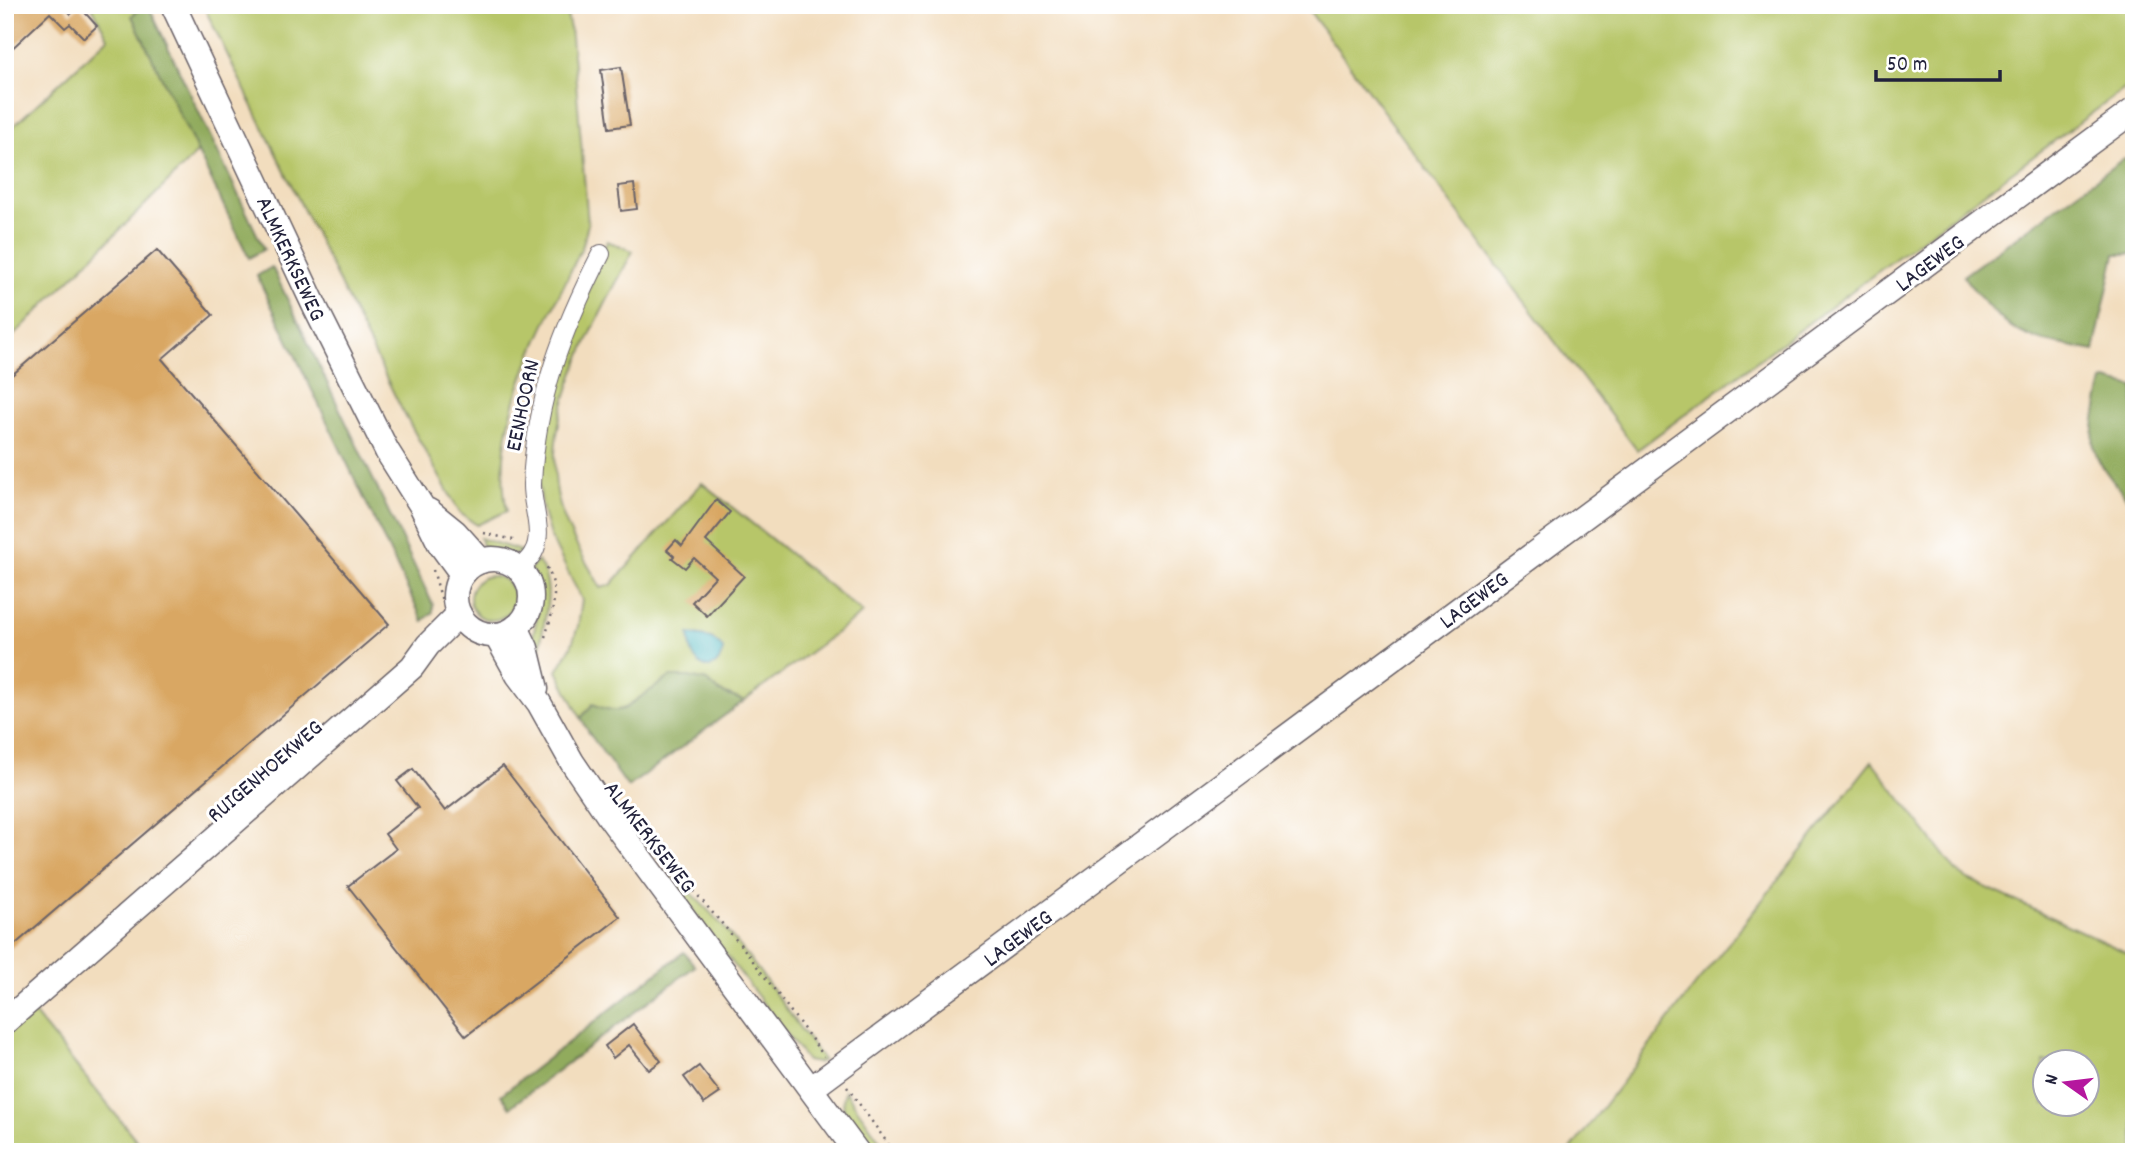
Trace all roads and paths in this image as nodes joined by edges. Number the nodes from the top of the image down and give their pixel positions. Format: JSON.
{"nodes":[{"id":1,"x":173,"y":5,"type":"edge"},
{"id":2,"x":2134,"y":110,"type":"edge"},
{"id":3,"x":601,"y":254,"type":"dead end"},
{"id":4,"x":453,"y":534,"type":"junction"},
{"id":5,"x":527,"y":560,"type":"junction"},
{"id":6,"x":472,"y":568,"type":"junction"},
{"id":7,"x":457,"y":617,"type":"junction"},
{"id":8,"x":506,"y":631,"type":"junction"},
{"id":9,"x":543,"y":641,"type":"dead end"},
{"id":10,"x":676,"y":871,"type":"dead end"},
{"id":11,"x":5,"y":1022,"type":"edge"},
{"id":12,"x":835,"y":1071,"type":"junction"},
{"id":13,"x":811,"y":1088,"type":"junction"},
{"id":14,"x":857,"y":1152,"type":"edge"},
{"id":15,"x":894,"y":1152,"type":"edge"}],
"edges":[{"from":1,"to":4,"type":"street","name":"ALMKERKSEWEG"},
{"from":2,"to":12,"type":"street","name":"LAGEWEG"},
{"from":3,"to":5,"type":"street","name":"EENHOORN"},
{"from":4,"to":5,"type":"path"},
{"from":4,"to":6,"type":"street","name":"ALMKERKSEWEG"},
{"from":4,"to":7,"type":"path"},
{"from":5,"to":6,"type":"street"},
{"from":5,"to":8,"type":"street"},
{"from":5,"to":9,"type":"path"},
{"from":6,"to":7,"type":"street"},
{"from":7,"to":8,"type":"street"},
{"from":7,"to":11,"type":"street","name":"RUIGENHOEKWEG"},
{"from":8,"to":13,"type":"street","name":"ALMKERKSEWEG"},
{"from":10,"to":12,"type":"path","name":"ALMKERKSEWEG"},
{"from":12,"to":13,"type":"street","name":"LAGEWEG"},
{"from":12,"to":15,"type":"path","name":"ALMKERKSEWEG"},
{"from":13,"to":14,"type":"street","name":"ALMKERKSEWEG"}]}
